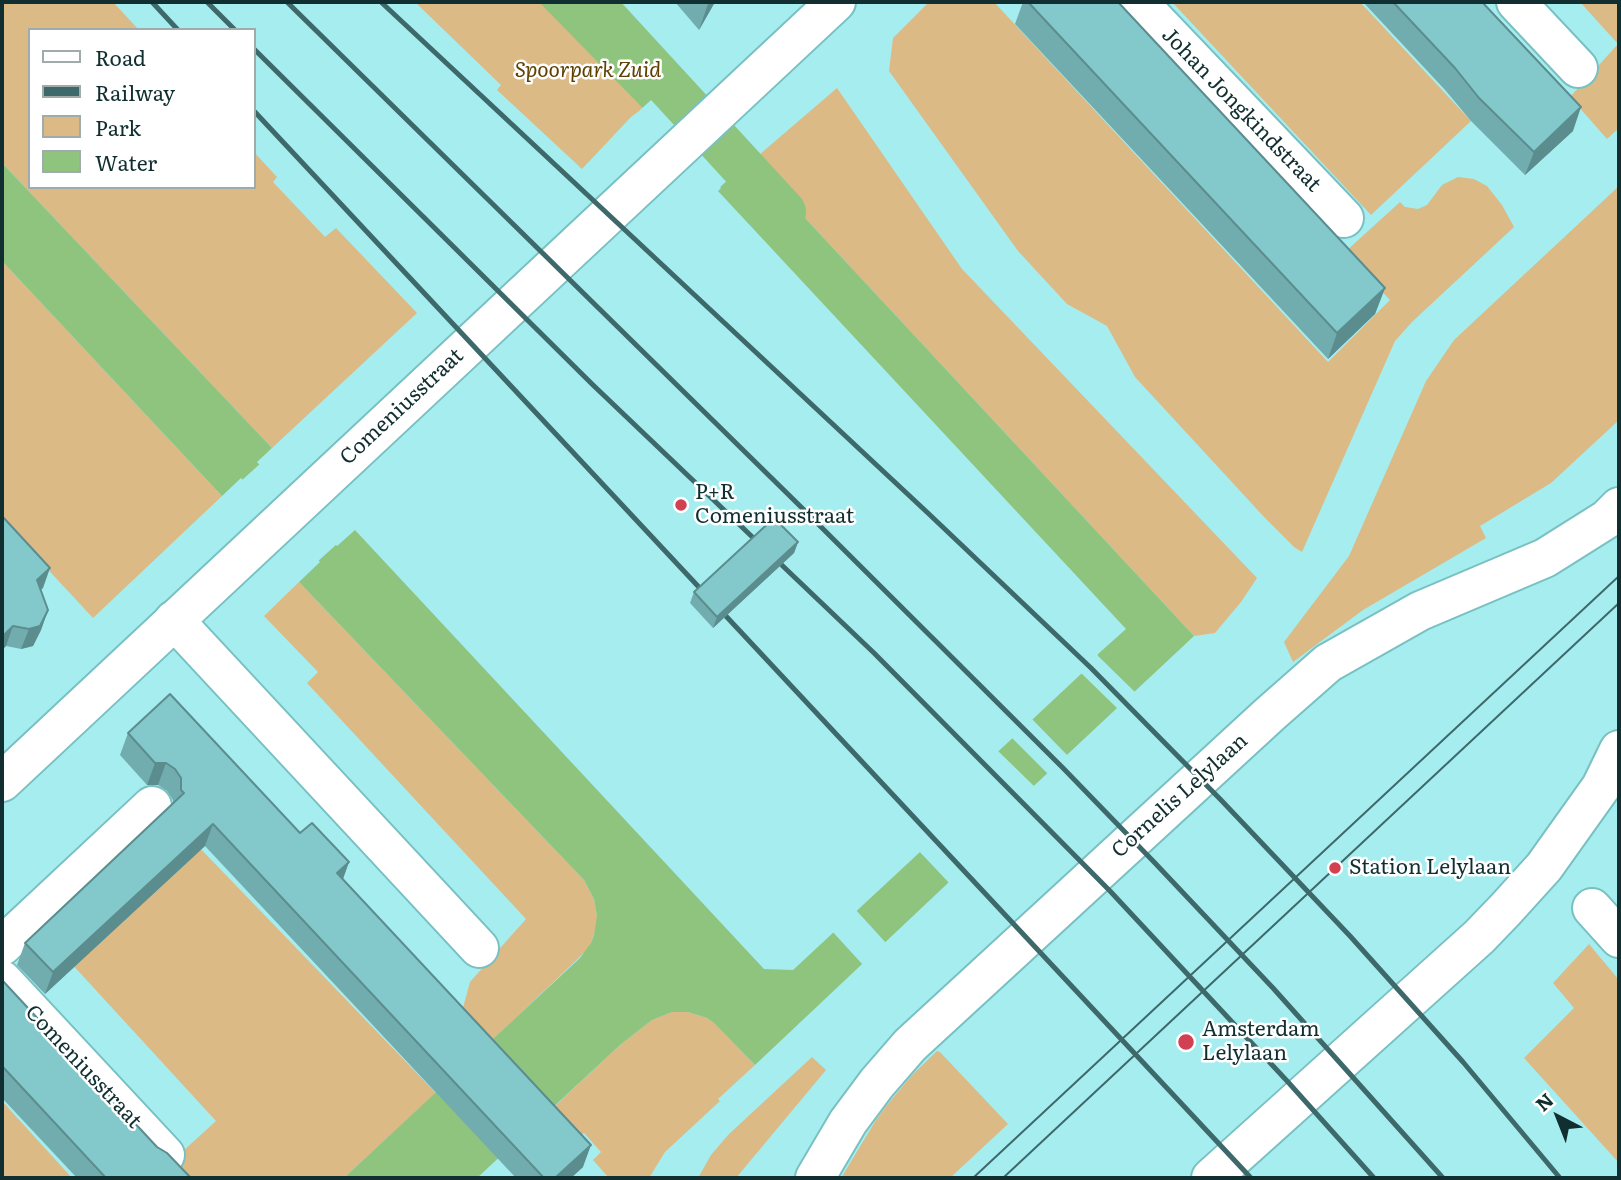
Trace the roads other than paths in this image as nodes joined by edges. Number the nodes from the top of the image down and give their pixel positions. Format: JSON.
{"nodes":[{"id":1,"x":836,"y":2,"type":"edge"},
{"id":2,"x":1138,"y":2,"type":"edge"},
{"id":3,"x":1516,"y":2,"type":"edge"},
{"id":4,"x":1578,"y":68,"type":"dead end"},
{"id":5,"x":1344,"y":218,"type":"dead end"},
{"id":6,"x":1619,"y":507,"type":"edge"},
{"id":7,"x":174,"y":620,"type":"junction"},
{"id":8,"x":1619,"y":750,"type":"edge"},
{"id":9,"x":2,"y":782,"type":"edge"},
{"id":10,"x":152,"y":806,"type":"dead end"},
{"id":11,"x":1592,"y":908,"type":"dead end"},
{"id":12,"x":1619,"y":938,"type":"edge"},
{"id":13,"x":2,"y":946,"type":"edge"},
{"id":14,"x":479,"y":948,"type":"dead end"},
{"id":15,"x":2,"y":980,"type":"edge"},
{"id":16,"x":165,"y":1155,"type":"edge"},
{"id":17,"x":815,"y":1178,"type":"edge"},
{"id":18,"x":1211,"y":1178,"type":"edge"}],
"edges":[{"from":1,"to":7,"type":"street","name":"Comeniusstraat"},
{"from":2,"to":5,"type":"street","name":"Johan Jongkindstraat"},
{"from":3,"to":4,"type":"street"},
{"from":6,"to":17,"type":"street","name":"Cornelis Lelylaan"},
{"from":7,"to":9,"type":"street","name":"Comeniusstraat"},
{"from":7,"to":14,"type":"street"},
{"from":8,"to":18,"type":"street"},
{"from":10,"to":13,"type":"street"},
{"from":11,"to":12,"type":"street"},
{"from":15,"to":16,"type":"street","name":"Comeniusstraat"}]}
